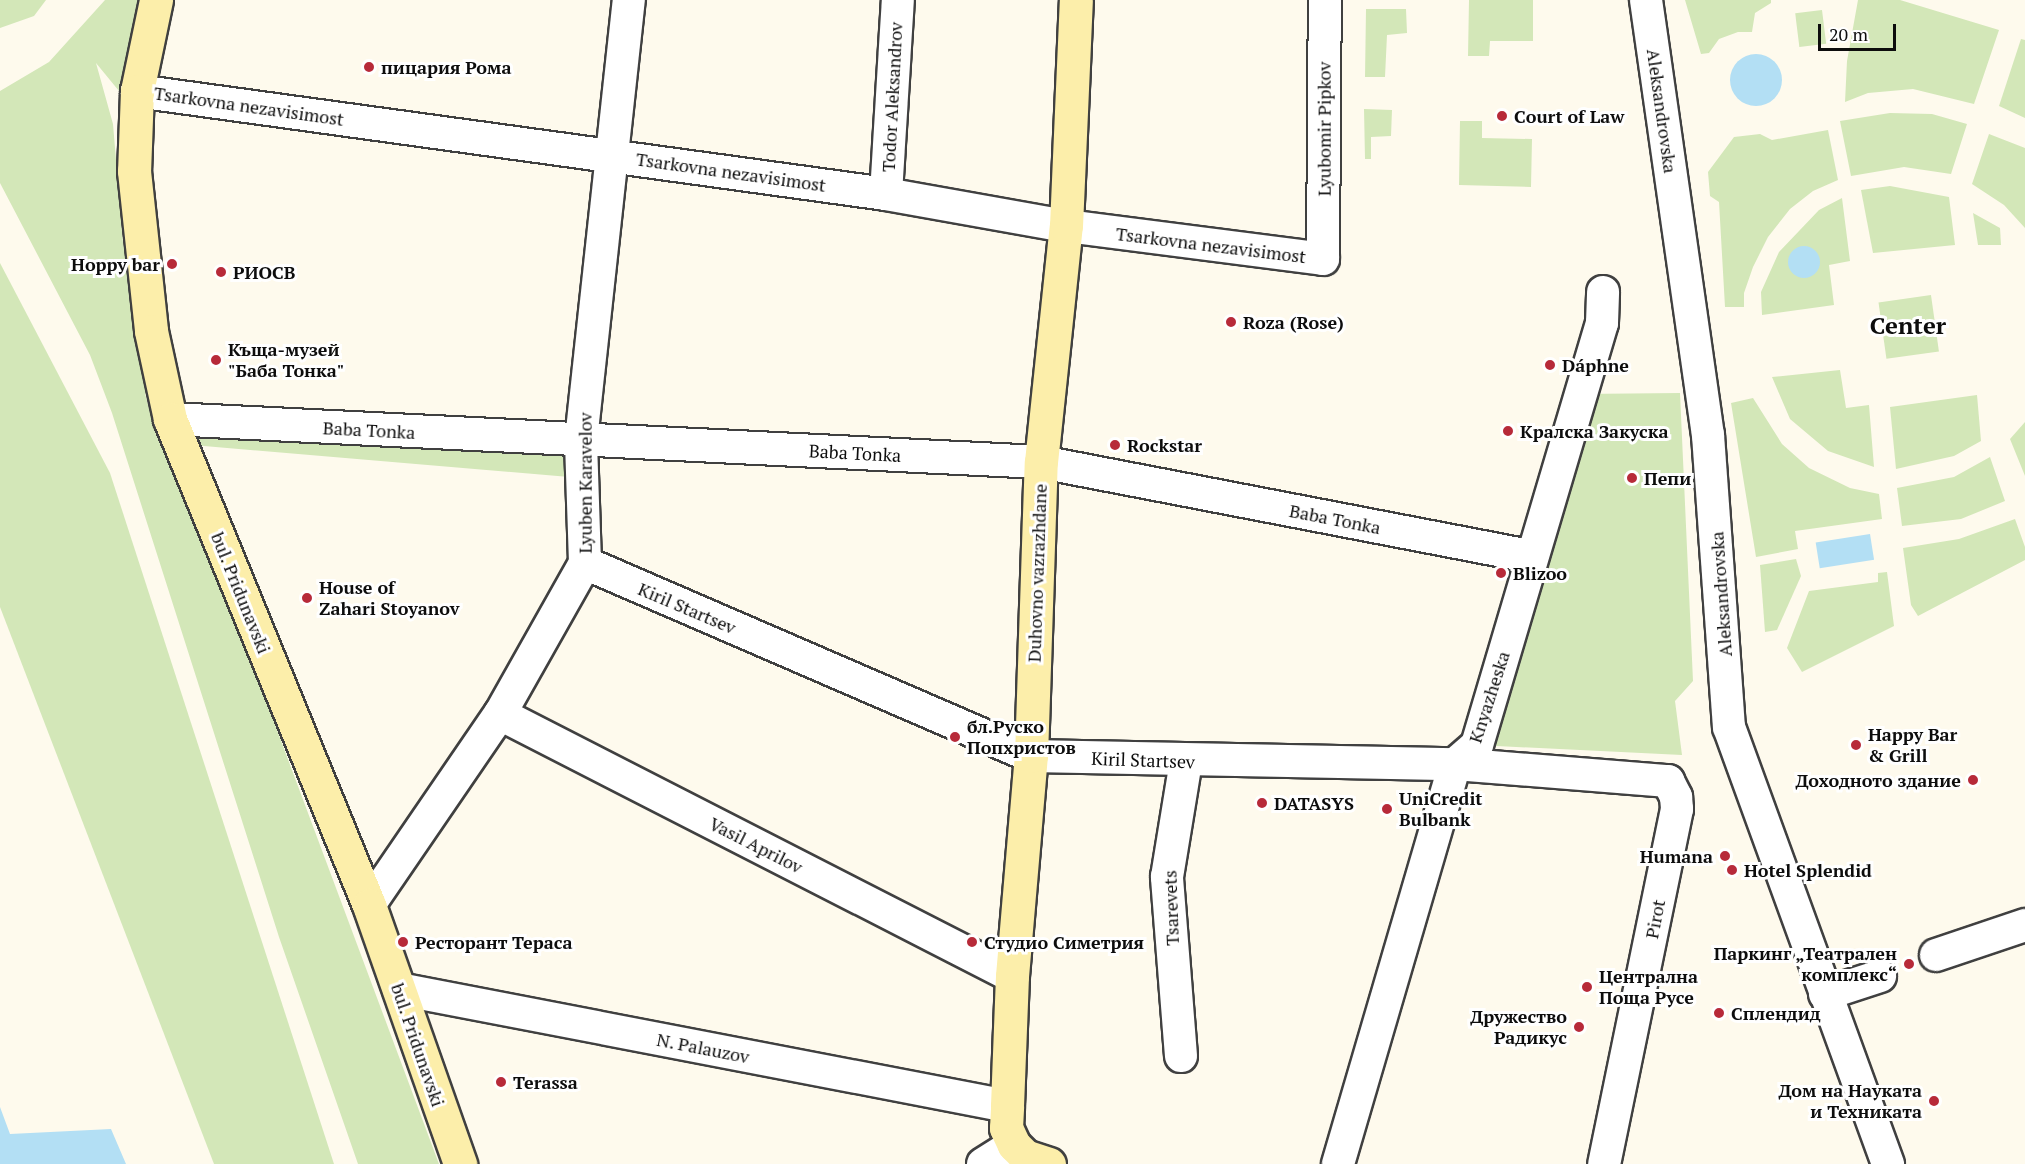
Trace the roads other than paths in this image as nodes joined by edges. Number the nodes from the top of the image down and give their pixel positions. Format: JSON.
{"nodes":[{"id":1,"x":156,"y":0,"type":"edge"},
{"id":2,"x":629,"y":0,"type":"edge"},
{"id":3,"x":898,"y":0,"type":"edge"},
{"id":4,"x":1076,"y":0,"type":"edge"},
{"id":5,"x":1325,"y":0,"type":"edge"},
{"id":6,"x":1646,"y":0,"type":"edge"},
{"id":7,"x":137,"y":91,"type":"junction"},
{"id":8,"x":609,"y":154,"type":"junction"},
{"id":9,"x":886,"y":194,"type":"junction"},
{"id":10,"x":1066,"y":226,"type":"junction"},
{"id":11,"x":1323,"y":259,"type":"joint"},
{"id":12,"x":1603,"y":292,"type":"dead end"},
{"id":13,"x":170,"y":420,"type":"junction"},
{"id":14,"x":581,"y":440,"type":"junction"},
{"id":15,"x":1041,"y":462,"type":"junction"},
{"id":16,"x":1521,"y":554,"type":"junction"},
{"id":17,"x":585,"y":563,"type":"junction"},
{"id":18,"x":500,"y":714,"type":"junction"},
{"id":19,"x":1031,"y":756,"type":"junction"},
{"id":20,"x":1186,"y":761,"type":"junction"},
{"id":21,"x":1455,"y":764,"type":"junction"},
{"id":22,"x":1668,"y":781,"type":"joint"},
{"id":23,"x":369,"y":905,"type":"junction"},
{"id":24,"x":2025,"y":925,"type":"edge"},
{"id":25,"x":1936,"y":955,"type":"dead end"},
{"id":26,"x":1012,"y":976,"type":"junction"},
{"id":27,"x":1880,"y":976,"type":"dead end"},
{"id":28,"x":399,"y":989,"type":"junction"},
{"id":29,"x":1826,"y":994,"type":"junction"},
{"id":30,"x":1181,"y":1056,"type":"dead end"},
{"id":31,"x":1007,"y":1106,"type":"junction"},
{"id":32,"x":1014,"y":1145,"type":"junction"},
{"id":33,"x":460,"y":1164,"type":"edge"},
{"id":34,"x":983,"y":1164,"type":"edge"},
{"id":35,"x":1049,"y":1164,"type":"edge"},
{"id":36,"x":1338,"y":1164,"type":"edge"},
{"id":37,"x":1604,"y":1164,"type":"edge"},
{"id":38,"x":1888,"y":1164,"type":"edge"}],
"edges":[{"from":1,"to":7,"type":"main road","name":"bul. Pridunavski"},
{"from":2,"to":8,"type":"street","name":"Lyuben Karavelov"},
{"from":3,"to":9,"type":"street","name":"Todor Aleksandrov"},
{"from":4,"to":10,"type":"main road","name":"Duhovno vazrazhdane"},
{"from":5,"to":11,"type":"street","name":"Lyubomir Pipkov"},
{"from":6,"to":29,"type":"street","name":"Aleksandrovska"},
{"from":7,"to":8,"type":"street","name":"Tsarkovna nezavisimost"},
{"from":7,"to":13,"type":"main road","name":"bul. Pridunavski"},
{"from":8,"to":9,"type":"street","name":"Tsarkovna nezavisimost"},
{"from":8,"to":14,"type":"street","name":"Lyuben Karavelov"},
{"from":9,"to":10,"type":"street","name":"Tsarkovna nezavisimost"},
{"from":10,"to":11,"type":"street","name":"Tsarkovna nezavisimost"},
{"from":10,"to":15,"type":"main road","name":"Duhovno vazrazhdane"},
{"from":12,"to":16,"type":"street","name":"Knyazheska"},
{"from":13,"to":14,"type":"street","name":"Baba Tonka"},
{"from":13,"to":23,"type":"main road","name":"bul. Pridunavski"},
{"from":14,"to":15,"type":"street","name":"Baba Tonka"},
{"from":14,"to":17,"type":"street","name":"Lyuben Karavelov"},
{"from":15,"to":16,"type":"street","name":"Baba Tonka"},
{"from":15,"to":19,"type":"main road","name":"Duhovno vazrazhdane"},
{"from":16,"to":21,"type":"street","name":"Knyazheska"},
{"from":17,"to":18,"type":"street","name":"Lyuben Karavelov"},
{"from":17,"to":19,"type":"street","name":"Kiril Startsev"},
{"from":18,"to":23,"type":"street","name":"Lyuben Karavelov"},
{"from":18,"to":26,"type":"street","name":"Vasil Aprilov"},
{"from":19,"to":20,"type":"street","name":"Kiril Startsev"},
{"from":19,"to":26,"type":"main road","name":"Duhovno vazrazhdane"},
{"from":20,"to":21,"type":"street","name":"Kiril Startsev"},
{"from":20,"to":30,"type":"street","name":"Tsarevets"},
{"from":21,"to":22,"type":"street","name":"Kiril Startsev"},
{"from":21,"to":36,"type":"street","name":"Knyazheska"},
{"from":22,"to":37,"type":"street","name":"Pirot"},
{"from":23,"to":28,"type":"main road","name":"bul. Pridunavski"},
{"from":24,"to":25,"type":"street"},
{"from":26,"to":31,"type":"main road","name":"Duhovno vazrazhdane"},
{"from":27,"to":29,"type":"street"},
{"from":28,"to":31,"type":"street","name":"N. Palauzov"},
{"from":28,"to":33,"type":"main road","name":"bul. Pridunavski"},
{"from":29,"to":38,"type":"street","name":"Aleksandrovska"},
{"from":31,"to":32,"type":"main road","name":"Duhovno vazrazhdane"},
{"from":32,"to":34,"type":"street"},
{"from":32,"to":35,"type":"main road"}]}
